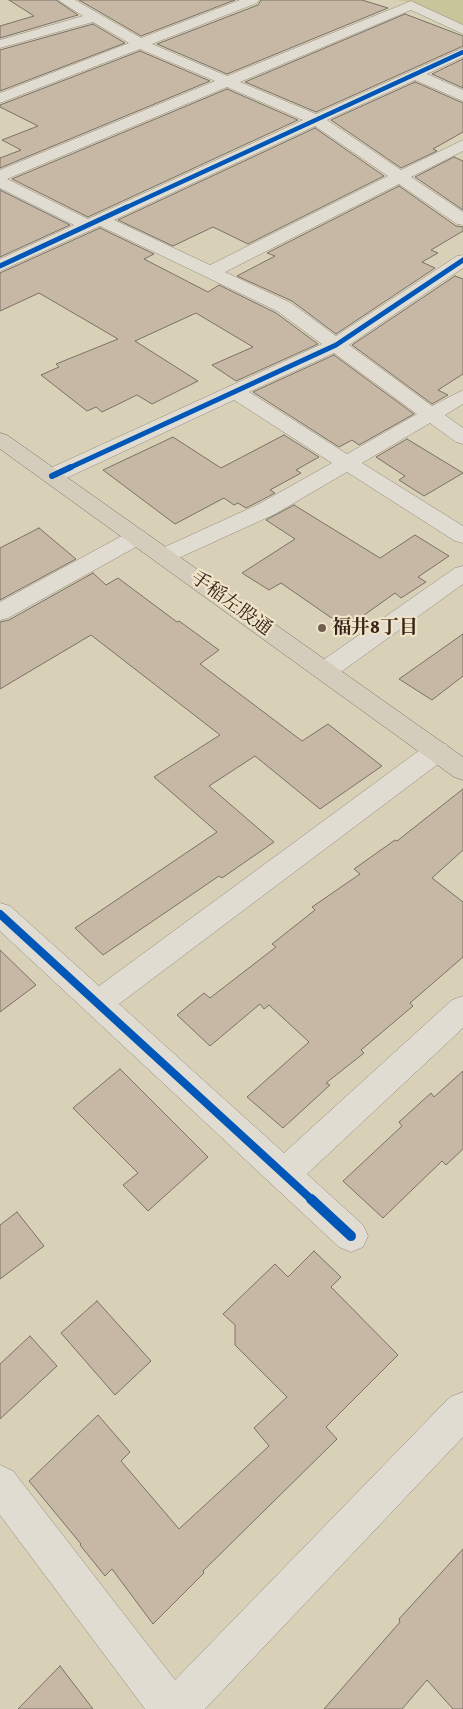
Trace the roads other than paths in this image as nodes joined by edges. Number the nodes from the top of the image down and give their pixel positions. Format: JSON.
{"nodes":[{"id":1,"x":67,"y":0,"type":"edge"},
{"id":2,"x":252,"y":0,"type":"edge"},
{"id":3,"x":95,"y":17,"type":"junction"},
{"id":4,"x":463,"y":30,"type":"edge"},
{"id":5,"x":0,"y":44,"type":"edge"},
{"id":6,"x":142,"y":44,"type":"junction"},
{"id":7,"x":463,"y":52,"type":"edge"},
{"id":8,"x":414,"y":74,"type":"junction"},
{"id":9,"x":228,"y":81,"type":"junction"},
{"id":10,"x":463,"y":96,"type":"edge"},
{"id":11,"x":0,"y":98,"type":"edge"},
{"id":12,"x":315,"y":119,"type":"junction"},
{"id":13,"x":463,"y":146,"type":"edge"},
{"id":14,"x":0,"y":176,"type":"edge"},
{"id":15,"x":401,"y":178,"type":"junction"},
{"id":16,"x":0,"y":182,"type":"edge"},
{"id":17,"x":463,"y":220,"type":"edge"},
{"id":18,"x":95,"y":223,"type":"junction"},
{"id":19,"x":463,"y":260,"type":"edge"},
{"id":20,"x":0,"y":266,"type":"edge"},
{"id":21,"x":211,"y":272,"type":"junction"},
{"id":22,"x":336,"y":345,"type":"junction"},
{"id":23,"x":235,"y":392,"type":"junction"},
{"id":24,"x":463,"y":396,"type":"edge"},
{"id":25,"x":430,"y":415,"type":"junction"},
{"id":26,"x":463,"y":438,"type":"edge"},
{"id":27,"x":0,"y":439,"type":"edge"},
{"id":28,"x":348,"y":463,"type":"junction"},
{"id":29,"x":52,"y":476,"type":"junction"},
{"id":30,"x":463,"y":536,"type":"edge"},
{"id":31,"x":137,"y":537,"type":"junction"},
{"id":32,"x":164,"y":556,"type":"junction"},
{"id":33,"x":463,"y":573,"type":"edge"},
{"id":34,"x":0,"y":612,"type":"edge"},
{"id":35,"x":325,"y":671,"type":"junction"},
{"id":36,"x":437,"y":751,"type":"junction"},
{"id":37,"x":463,"y":770,"type":"edge"},
{"id":38,"x":0,"y":914,"type":"edge"},
{"id":39,"x":97,"y":1004,"type":"junction"},
{"id":40,"x":463,"y":1009,"type":"edge"},
{"id":41,"x":284,"y":1174,"type":"junction"},
{"id":42,"x":351,"y":1236,"type":"dead end"},
{"id":43,"x":463,"y":1410,"type":"edge"},
{"id":44,"x":0,"y":1484,"type":"edge"},
{"id":45,"x":172,"y":1709,"type":"edge"},
{"id":46,"x":176,"y":1709,"type":"edge"}],
"edges":[{"from":1,"to":3,"type":"street"},
{"from":2,"to":6,"type":"street"},
{"from":3,"to":5,"type":"street"},
{"from":3,"to":6,"type":"street"},
{"from":4,"to":9,"type":"street"},
{"from":6,"to":9,"type":"street"},
{"from":6,"to":11,"type":"street"},
{"from":7,"to":8,"type":"street"},
{"from":8,"to":10,"type":"street"},
{"from":8,"to":12,"type":"street"},
{"from":9,"to":12,"type":"street"},
{"from":9,"to":14,"type":"street"},
{"from":12,"to":15,"type":"street"},
{"from":12,"to":18,"type":"street"},
{"from":13,"to":15,"type":"street"},
{"from":15,"to":17,"type":"street"},
{"from":15,"to":21,"type":"street"},
{"from":16,"to":18,"type":"street"},
{"from":18,"to":20,"type":"street"},
{"from":18,"to":21,"type":"street"},
{"from":19,"to":22,"type":"street"},
{"from":21,"to":22,"type":"street"},
{"from":22,"to":23,"type":"street"},
{"from":22,"to":25,"type":"street"},
{"from":23,"to":28,"type":"street"},
{"from":23,"to":29,"type":"street"},
{"from":24,"to":25,"type":"street"},
{"from":25,"to":26,"type":"street"},
{"from":25,"to":28,"type":"street"},
{"from":27,"to":29,"type":"main road","name":"手稲左股通"},
{"from":28,"to":30,"type":"street"},
{"from":28,"to":32,"type":"street"},
{"from":29,"to":31,"type":"main road","name":"手稲左股通"},
{"from":31,"to":32,"type":"main road","name":"手稲左股通"},
{"from":31,"to":34,"type":"street"},
{"from":32,"to":35,"type":"main road","name":"手稲左股通"},
{"from":33,"to":35,"type":"street"},
{"from":35,"to":36,"type":"main road","name":"手稲左股通"},
{"from":36,"to":37,"type":"main road","name":"手稲左股通"},
{"from":36,"to":39,"type":"street"},
{"from":38,"to":39,"type":"street"},
{"from":39,"to":41,"type":"street"},
{"from":40,"to":41,"type":"street"},
{"from":41,"to":42,"type":"street"},
{"from":43,"to":46,"type":"street"},
{"from":44,"to":45,"type":"street"}]}
